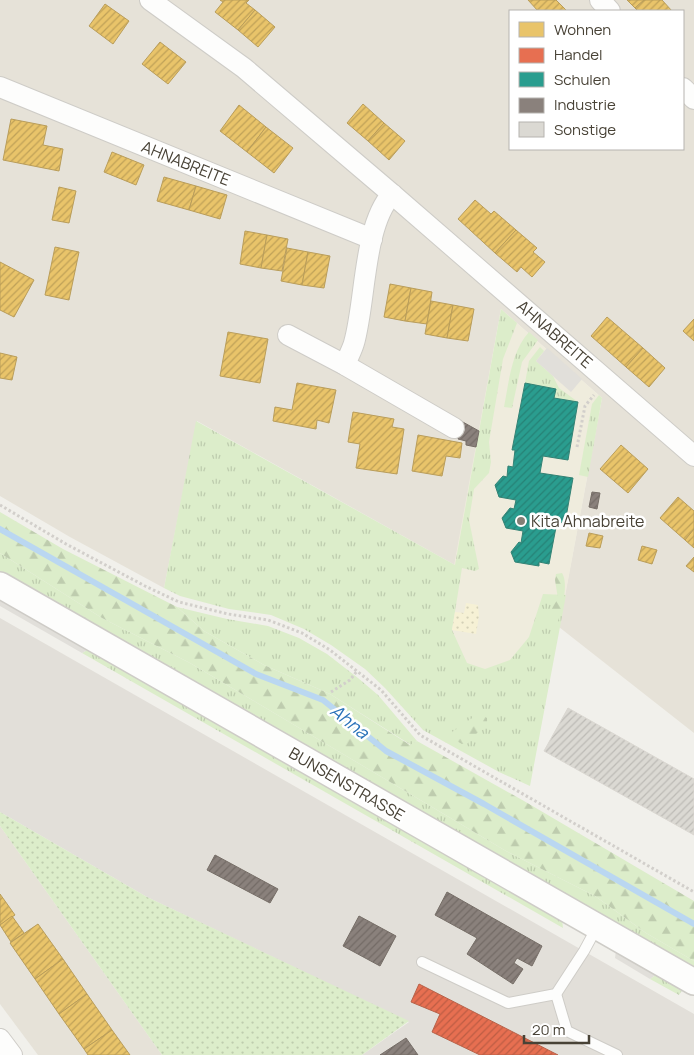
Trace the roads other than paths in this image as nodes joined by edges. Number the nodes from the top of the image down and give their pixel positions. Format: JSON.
{"nodes":[{"id":1,"x":150,"y":0,"type":"edge"},
{"id":2,"x":600,"y":0,"type":"edge"},
{"id":3,"x":609,"y":10,"type":"edge"},
{"id":4,"x":0,"y":87,"type":"edge"},
{"id":5,"x":684,"y":89,"type":"edge"},
{"id":6,"x":694,"y":100,"type":"edge"},
{"id":7,"x":392,"y":194,"type":"junction"},
{"id":8,"x":372,"y":239,"type":"junction"},
{"id":9,"x":288,"y":335,"type":"dead end"},
{"id":10,"x":345,"y":364,"type":"junction"},
{"id":11,"x":454,"y":428,"type":"dead end"},
{"id":12,"x":691,"y":449,"type":"edge"},
{"id":13,"x":0,"y":585,"type":"edge"},
{"id":14,"x":597,"y":926,"type":"junction"},
{"id":15,"x":422,"y":962,"type":"dead end"},
{"id":16,"x":694,"y":982,"type":"edge"},
{"id":17,"x":556,"y":994,"type":"junction"},
{"id":18,"x":0,"y":1039,"type":"edge"},
{"id":19,"x":12,"y":1055,"type":"edge"},
{"id":20,"x":616,"y":1055,"type":"edge"}],
"edges":[{"from":1,"to":7,"type":"street","name":"AHNABREITE"},
{"from":2,"to":3,"type":"street"},
{"from":4,"to":8,"type":"street","name":"AHNABREITE"},
{"from":5,"to":6,"type":"street"},
{"from":7,"to":8,"type":"street"},
{"from":7,"to":12,"type":"street","name":"AHNABREITE"},
{"from":8,"to":10,"type":"street"},
{"from":9,"to":10,"type":"street"},
{"from":10,"to":11,"type":"street"},
{"from":13,"to":14,"type":"street","name":"BUNSENSTRASSE"},
{"from":14,"to":16,"type":"street","name":"BUNSENSTRASSE"},
{"from":14,"to":17,"type":"lane"},
{"from":15,"to":17,"type":"lane"},
{"from":17,"to":20,"type":"lane"},
{"from":18,"to":19,"type":"street"}]}
